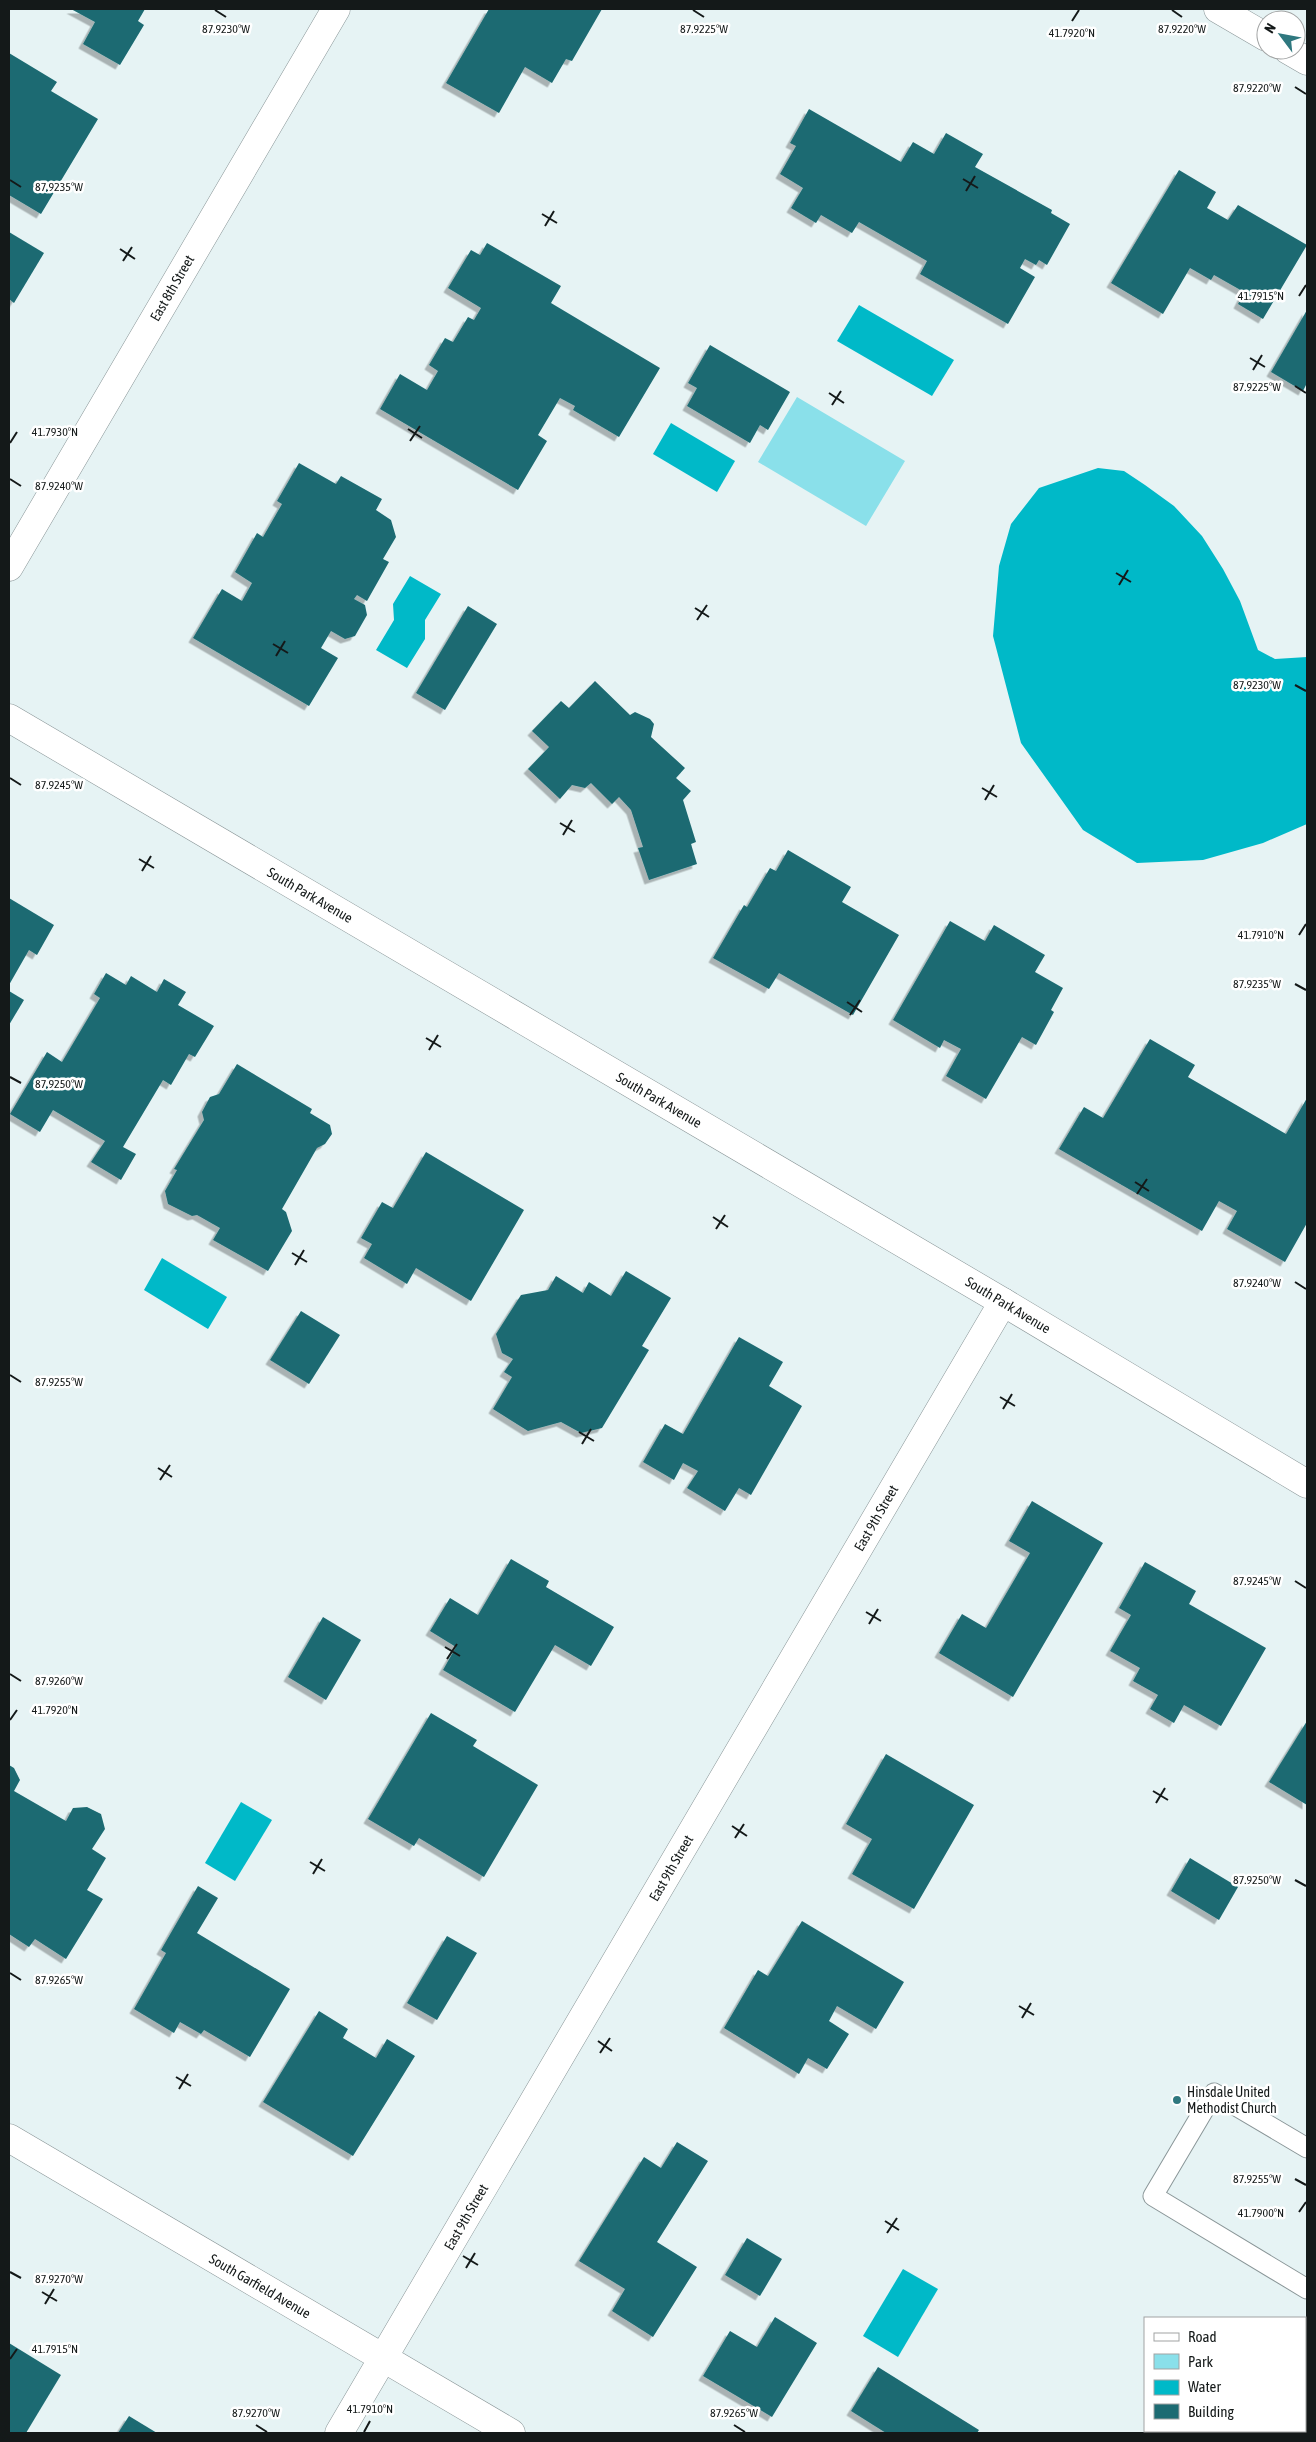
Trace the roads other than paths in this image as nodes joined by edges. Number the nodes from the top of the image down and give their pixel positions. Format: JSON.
{"nodes":[{"id":1,"x":336,"y":9,"type":"edge"},
{"id":2,"x":1218,"y":9,"type":"edge"},
{"id":3,"x":1256,"y":31,"type":"edge"},
{"id":4,"x":9,"y":567,"type":"edge"},
{"id":5,"x":9,"y":718,"type":"edge"},
{"id":6,"x":1003,"y":1302,"type":"junction"},
{"id":7,"x":1307,"y":1484,"type":"edge"},
{"id":8,"x":9,"y":2138,"type":"edge"},
{"id":9,"x":1307,"y":2148,"type":"edge"},
{"id":10,"x":1307,"y":2289,"type":"edge"},
{"id":11,"x":384,"y":2358,"type":"junction"},
{"id":12,"x":339,"y":2433,"type":"edge"},
{"id":13,"x":511,"y":2433,"type":"edge"}],
"edges":[{"from":1,"to":4,"type":"street","name":"East 8th Street"},
{"from":2,"to":3,"type":"street"},
{"from":5,"to":6,"type":"street","name":"South Park Avenue"},
{"from":6,"to":7,"type":"street","name":"South Park Avenue"},
{"from":6,"to":11,"type":"street","name":"East 9th Street"},
{"from":8,"to":11,"type":"street","name":"South Garfield Avenue"},
{"from":9,"to":10,"type":"lane"},
{"from":11,"to":12,"type":"street","name":"East 9th Street"},
{"from":11,"to":13,"type":"street","name":"South Garfield Avenue"}]}
